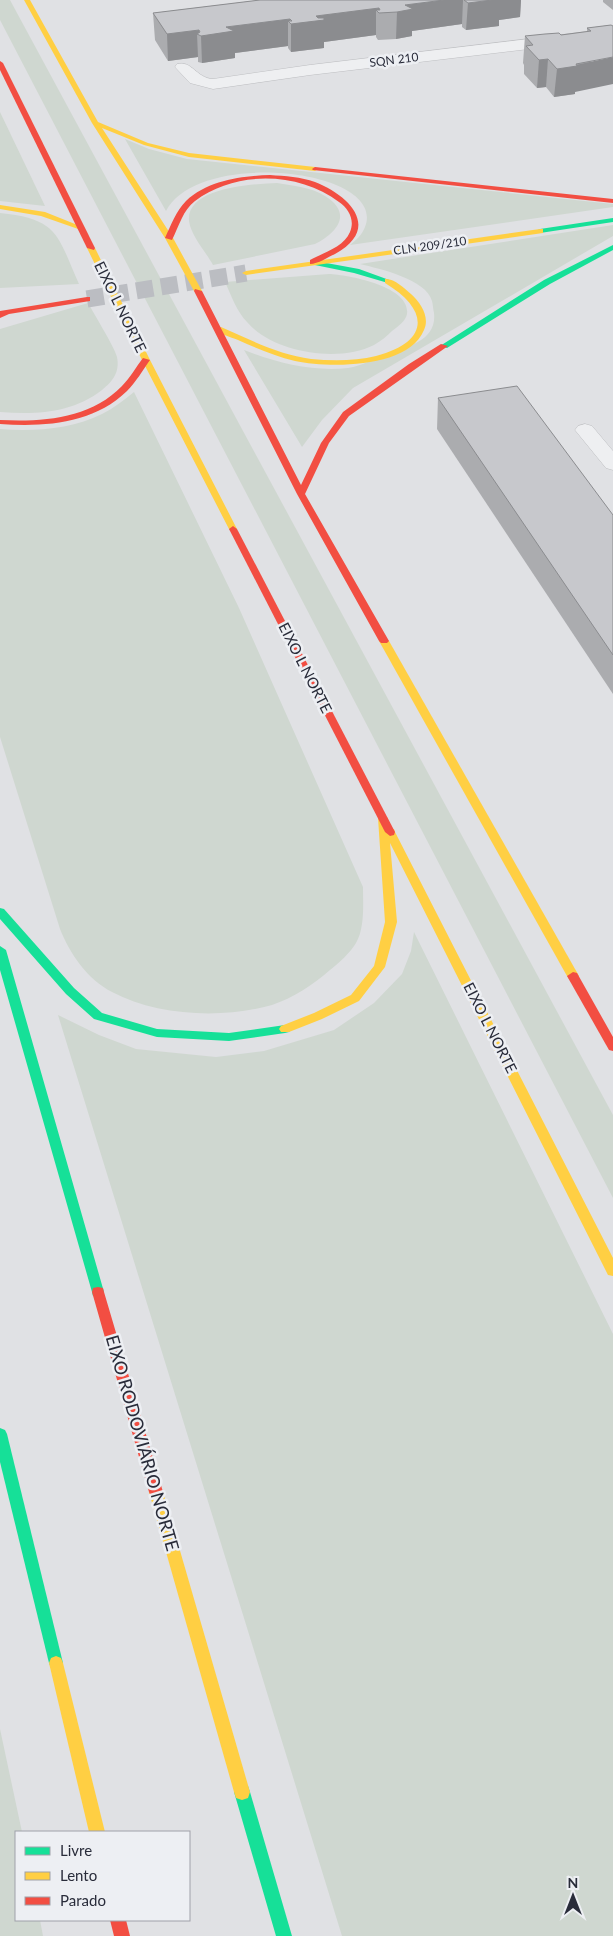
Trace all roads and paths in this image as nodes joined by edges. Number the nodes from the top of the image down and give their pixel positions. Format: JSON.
{"nodes":[{"id":1,"x":27,"y":0,"type":"edge"},
{"id":2,"x":613,"y":34,"type":"edge"},
{"id":3,"x":0,"y":63,"type":"edge"},
{"id":4,"x":183,"y":67,"type":"dead end"},
{"id":5,"x":95,"y":124,"type":"junction"},
{"id":6,"x":613,"y":201,"type":"edge"},
{"id":7,"x":0,"y":207,"type":"edge"},
{"id":8,"x":613,"y":220,"type":"edge"},
{"id":9,"x":81,"y":228,"type":"junction"},
{"id":10,"x":169,"y":238,"type":"junction"},
{"id":11,"x":613,"y":247,"type":"edge"},
{"id":12,"x":312,"y":262,"type":"junction"},
{"id":13,"x":246,"y":273,"type":"tunnel mouth"},
{"id":14,"x":87,"y":299,"type":"tunnel mouth"},
{"id":15,"x":2,"y":313,"type":"edge"},
{"id":16,"x":218,"y":328,"type":"junction"},
{"id":17,"x":146,"y":360,"type":"junction"},
{"id":18,"x":0,"y":422,"type":"edge"},
{"id":19,"x":586,"y":430,"type":"dead end"},
{"id":20,"x":613,"y":464,"type":"edge"},
{"id":21,"x":301,"y":494,"type":"junction"},
{"id":22,"x":383,"y":818,"type":"junction"},
{"id":23,"x":0,"y":912,"type":"edge"},
{"id":24,"x":0,"y":950,"type":"edge"},
{"id":25,"x":613,"y":1047,"type":"edge"},
{"id":26,"x":613,"y":1271,"type":"edge"},
{"id":27,"x":0,"y":1434,"type":"edge"},
{"id":28,"x":96,"y":1831,"type":"edge"},
{"id":29,"x":118,"y":1921,"type":"edge"},
{"id":30,"x":122,"y":1936,"type":"edge"},
{"id":31,"x":284,"y":1936,"type":"edge"}],
"edges":[{"from":1,"to":5,"type":"main road"},
{"from":2,"to":4,"type":"street","name":"SQN 210"},
{"from":3,"to":9,"type":"main road","name":"EIXO L NORTE"},
{"from":5,"to":6,"type":"main road"},
{"from":5,"to":10,"type":"main road"},
{"from":7,"to":9,"type":"main road"},
{"from":8,"to":12,"type":"main road","name":"CLN 209/210"},
{"from":9,"to":17,"type":"main road","name":"EIXO L NORTE"},
{"from":10,"to":12,"type":"main road"},
{"from":10,"to":16,"type":"main road"},
{"from":11,"to":21,"type":"main road"},
{"from":12,"to":13,"type":"main road","name":"CLN 209/210"},
{"from":12,"to":16,"type":"main road"},
{"from":14,"to":15,"type":"main road"},
{"from":16,"to":21,"type":"main road"},
{"from":17,"to":18,"type":"main road"},
{"from":17,"to":22,"type":"main road","name":"EIXO L NORTE"},
{"from":19,"to":20,"type":"street"},
{"from":21,"to":25,"type":"main road"},
{"from":22,"to":23,"type":"main road"},
{"from":22,"to":26,"type":"main road","name":"EIXO L NORTE"},
{"from":24,"to":31,"type":"main road","name":"EIXO RODOVIÁRIO NORTE"},
{"from":27,"to":28,"type":"main road"},
{"from":29,"to":30,"type":"main road"}]}
